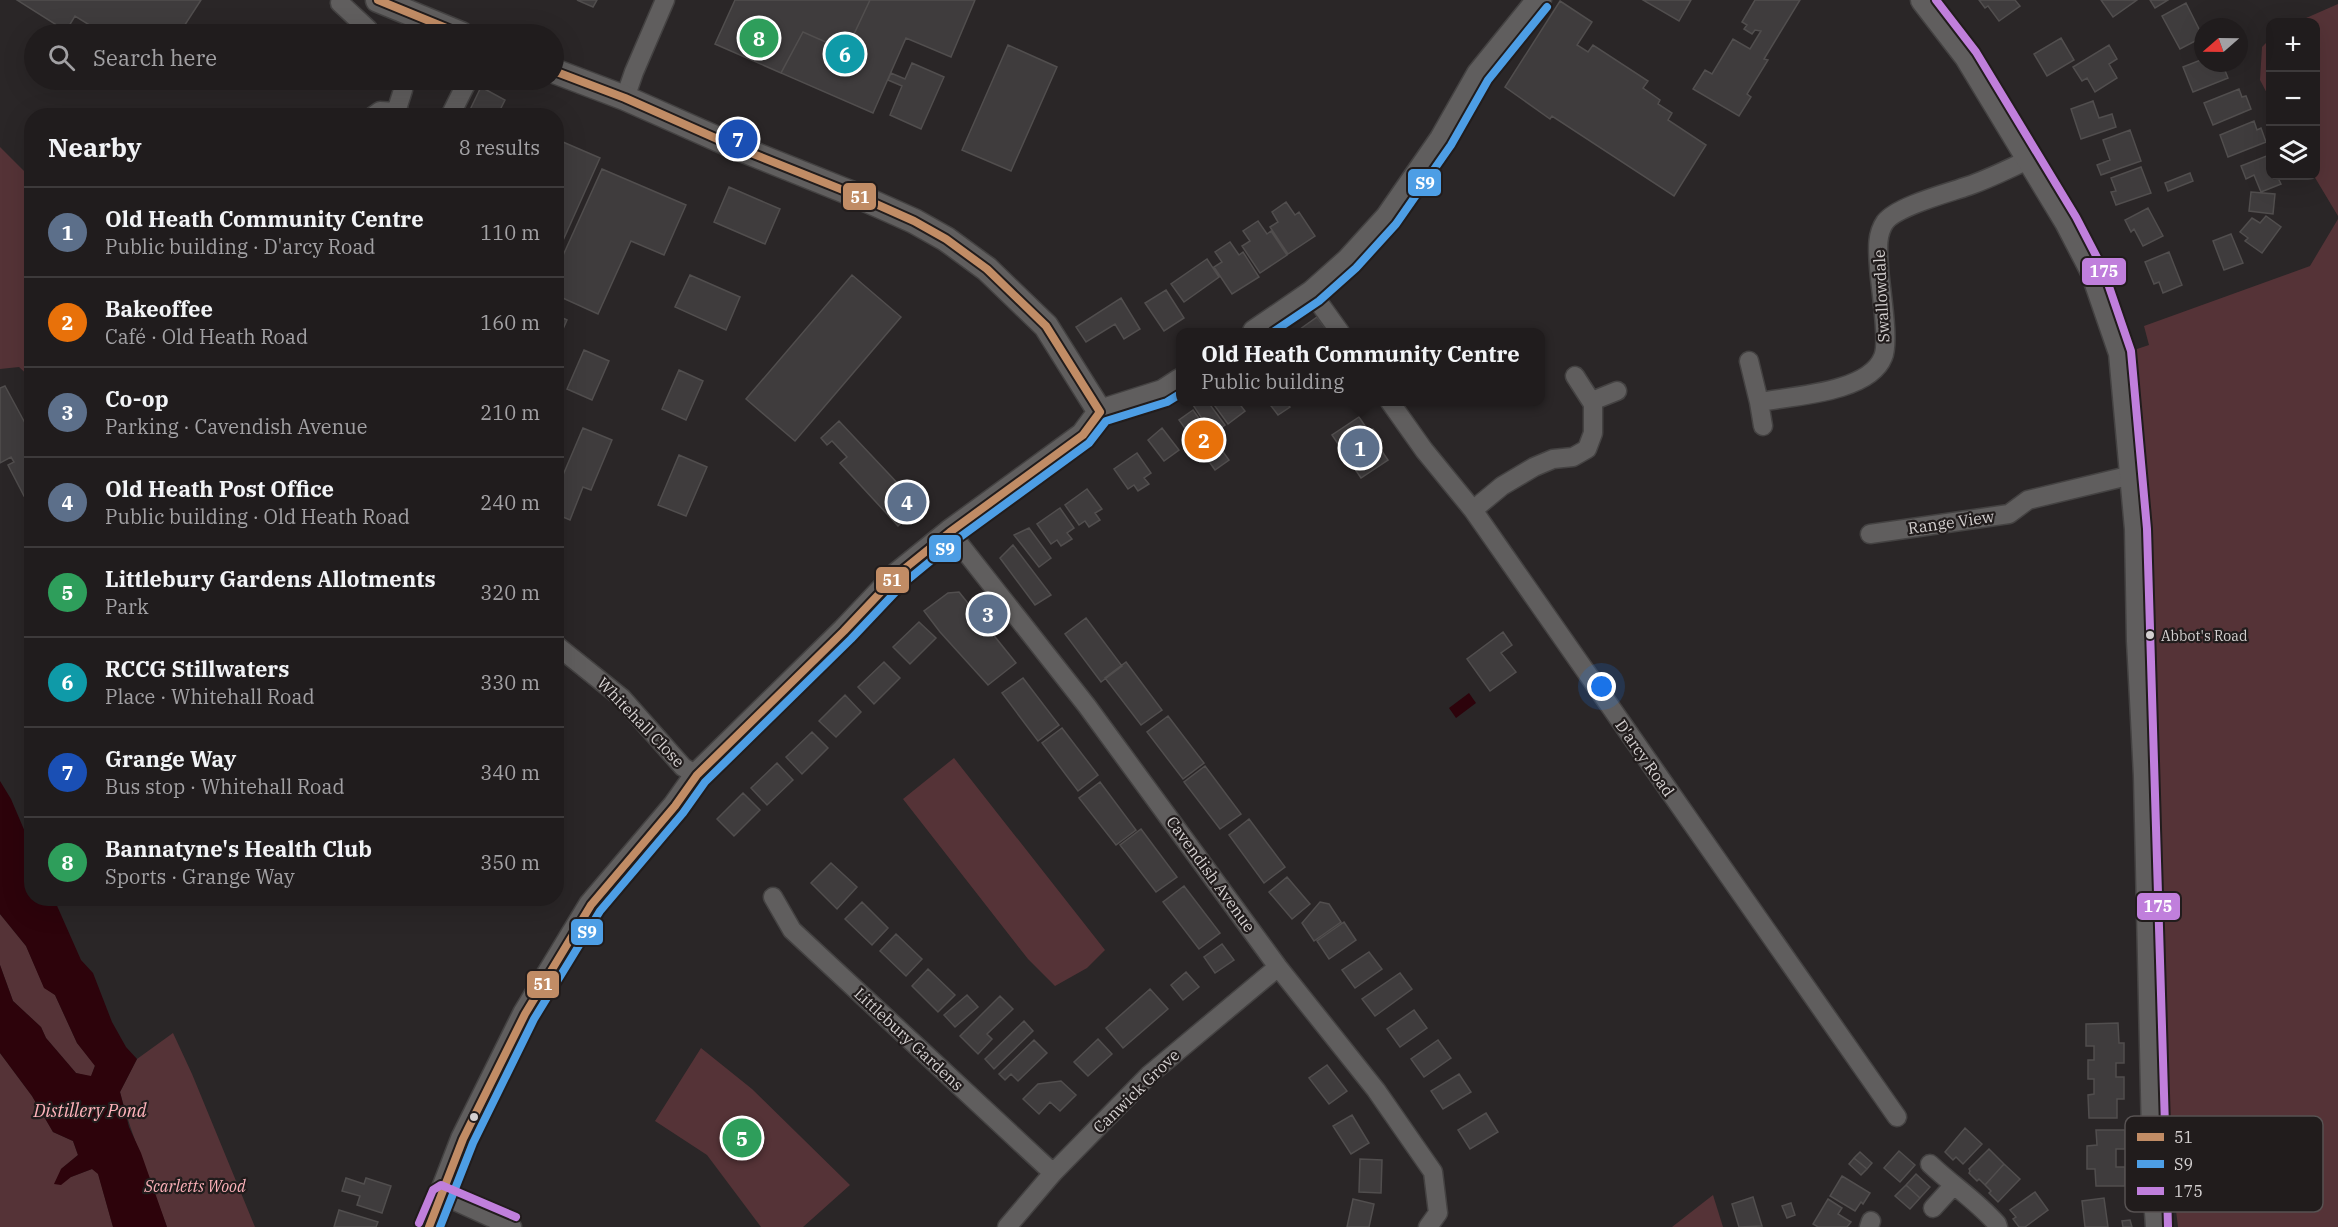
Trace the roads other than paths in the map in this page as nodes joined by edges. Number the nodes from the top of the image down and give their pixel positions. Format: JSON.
{"nodes":[{"id":1,"x":378,"y":0,"type":"edge"},
{"id":2,"x":665,"y":0,"type":"edge"},
{"id":3,"x":1539,"y":0,"type":"edge"},
{"id":4,"x":1923,"y":0,"type":"edge"},
{"id":5,"x":340,"y":3,"type":"dead end"},
{"id":6,"x":363,"y":24,"type":"edge"},
{"id":7,"x":437,"y":24,"type":"edge"},
{"id":8,"x":564,"y":75,"type":"edge"},
{"id":9,"x":403,"y":90,"type":"edge"},
{"id":10,"x":463,"y":90,"type":"edge"},
{"id":11,"x":625,"y":98,"type":"junction"},
{"id":12,"x":401,"y":108,"type":"edge"},
{"id":13,"x":454,"y":108,"type":"edge"},
{"id":14,"x":2030,"y":159,"type":"junction"},
{"id":15,"x":1312,"y":293,"type":"junction"},
{"id":16,"x":1263,"y":328,"type":"edge"},
{"id":17,"x":1336,"y":328,"type":"edge"},
{"id":18,"x":1749,"y":361,"type":"dead end"},
{"id":19,"x":1575,"y":376,"type":"dead end"},
{"id":20,"x":1176,"y":384,"type":"edge"},
{"id":21,"x":1617,"y":391,"type":"dead end"},
{"id":22,"x":1759,"y":402,"type":"junction"},
{"id":23,"x":1593,"y":404,"type":"junction"},
{"id":24,"x":1392,"y":406,"type":"edge"},
{"id":25,"x":1100,"y":412,"type":"junction"},
{"id":26,"x":1763,"y":426,"type":"dead end"},
{"id":27,"x":2132,"y":475,"type":"junction"},
{"id":28,"x":1473,"y":510,"type":"junction"},
{"id":29,"x":950,"y":532,"type":"junction"},
{"id":30,"x":1870,"y":534,"type":"dead end"},
{"id":31,"x":564,"y":651,"type":"edge"},
{"id":32,"x":697,"y":775,"type":"junction"},
{"id":33,"x":773,"y":897,"type":"dead end"},
{"id":34,"x":1278,"y":967,"type":"junction"},
{"id":35,"x":2154,"y":1116,"type":"edge"},
{"id":36,"x":1897,"y":1117,"type":"dead end"},
{"id":37,"x":1930,"y":1164,"type":"dead end"},
{"id":38,"x":1053,"y":1173,"type":"junction"},
{"id":39,"x":1953,"y":1186,"type":"junction"},
{"id":40,"x":442,"y":1195,"type":"junction"},
{"id":41,"x":1933,"y":1208,"type":"dead end"},
{"id":42,"x":2157,"y":1212,"type":"edge"},
{"id":43,"x":429,"y":1227,"type":"edge"},
{"id":44,"x":512,"y":1227,"type":"edge"},
{"id":45,"x":1007,"y":1227,"type":"edge"},
{"id":46,"x":1428,"y":1227,"type":"edge"},
{"id":47,"x":1998,"y":1227,"type":"edge"},
{"id":48,"x":2158,"y":1227,"type":"edge"}],
"edges":[{"from":1,"to":7,"type":"street"},
{"from":2,"to":11,"type":"street"},
{"from":3,"to":15,"type":"street"},
{"from":4,"to":14,"type":"street"},
{"from":5,"to":6,"type":"street"},
{"from":8,"to":11,"type":"street"},
{"from":9,"to":12,"type":"street"},
{"from":10,"to":13,"type":"street"},
{"from":11,"to":25,"type":"street"},
{"from":14,"to":22,"type":"street","name":"Swallowdale"},
{"from":14,"to":27,"type":"street"},
{"from":15,"to":16,"type":"street"},
{"from":15,"to":17,"type":"street"},
{"from":18,"to":22,"type":"street"},
{"from":19,"to":23,"type":"street"},
{"from":20,"to":25,"type":"street"},
{"from":21,"to":23,"type":"street"},
{"from":22,"to":26,"type":"street"},
{"from":23,"to":28,"type":"street"},
{"from":24,"to":28,"type":"street","name":"D'arcy Road"},
{"from":25,"to":29,"type":"street"},
{"from":27,"to":30,"type":"street","name":"Range View"},
{"from":27,"to":35,"type":"street"},
{"from":28,"to":36,"type":"street","name":"D'arcy Road"},
{"from":29,"to":32,"type":"street"},
{"from":29,"to":34,"type":"street","name":"Cavendish Avenue"},
{"from":31,"to":32,"type":"street","name":"Whitehall Close"},
{"from":32,"to":40,"type":"street"},
{"from":33,"to":38,"type":"street","name":"Littlebury Gardens"},
{"from":34,"to":38,"type":"street","name":"Canwick Grove"},
{"from":34,"to":46,"type":"street","name":"Cavendish Avenue"},
{"from":37,"to":39,"type":"street"},
{"from":38,"to":45,"type":"street","name":"Canwick Grove"},
{"from":39,"to":41,"type":"street"},
{"from":39,"to":47,"type":"street"},
{"from":40,"to":43,"type":"street"},
{"from":40,"to":44,"type":"street"},
{"from":42,"to":48,"type":"street"}]}
